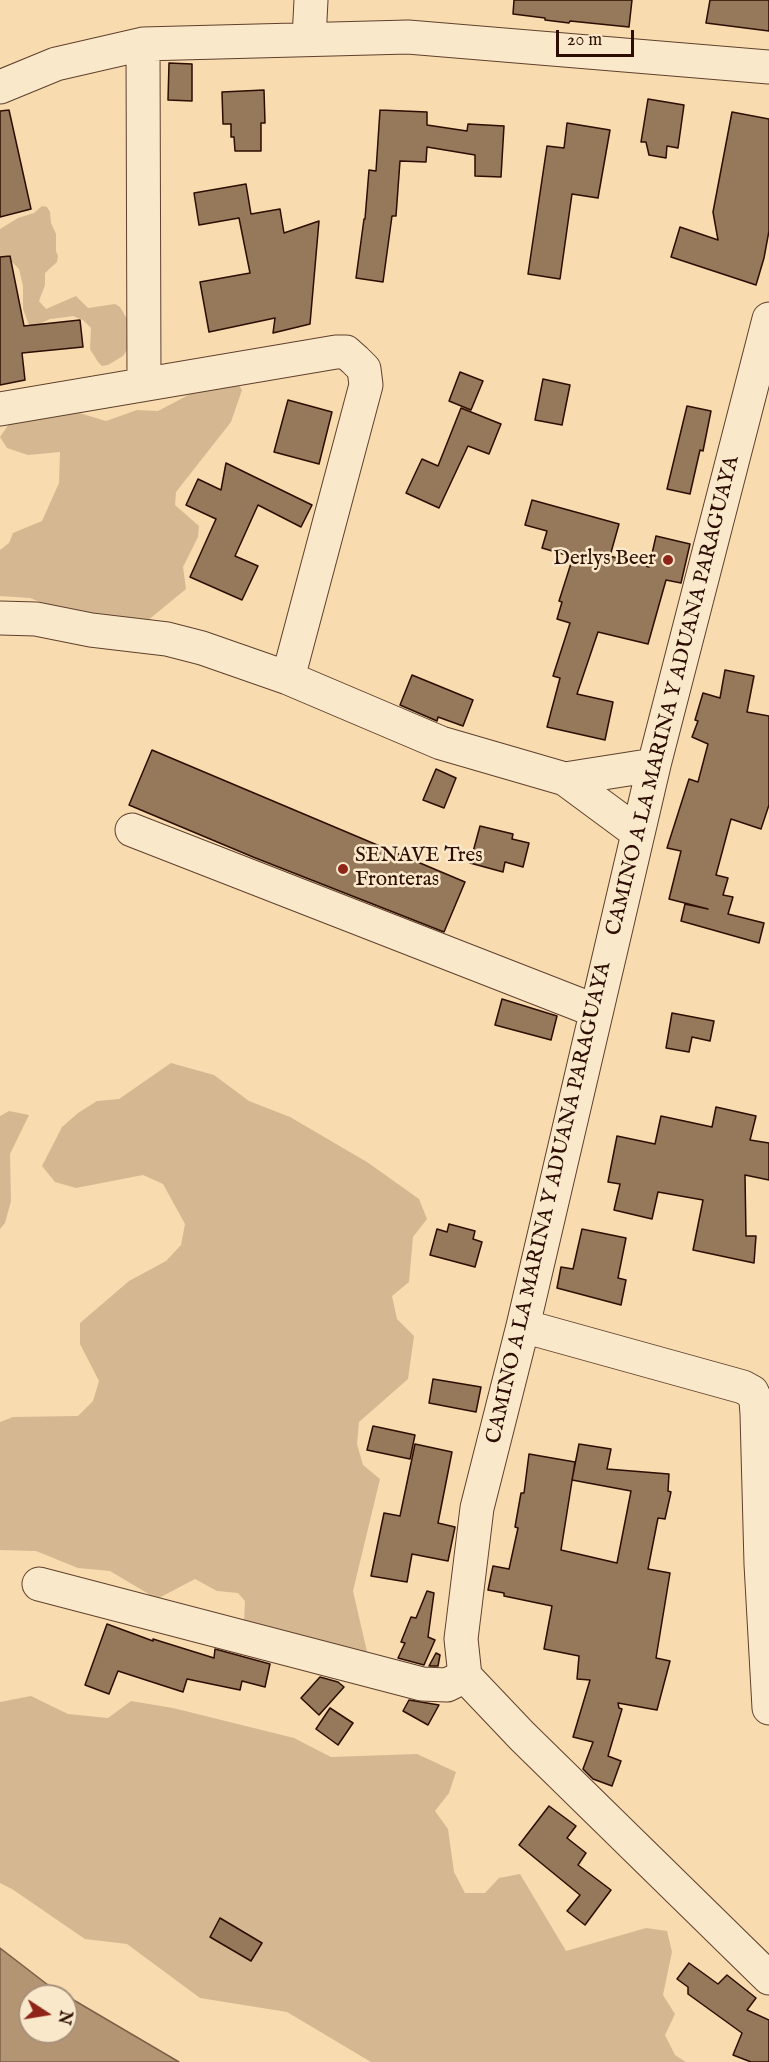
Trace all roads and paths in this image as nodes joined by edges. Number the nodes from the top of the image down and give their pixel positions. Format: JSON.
{"nodes":[{"id":1,"x":311,"y":0,"type":"edge"},
{"id":2,"x":309,"y":39,"type":"junction"},
{"id":3,"x":143,"y":44,"type":"junction"},
{"id":4,"x":769,"y":67,"type":"edge"},
{"id":5,"x":0,"y":87,"type":"edge"},
{"id":6,"x":769,"y":319,"type":"edge"},
{"id":7,"x":144,"y":383,"type":"junction"},
{"id":8,"x":0,"y":409,"type":"edge"},
{"id":9,"x":0,"y":618,"type":"edge"},
{"id":10,"x":288,"y":678,"type":"junction"},
{"id":11,"x":654,"y":765,"type":"junction"},
{"id":12,"x":565,"y":779,"type":"junction"},
{"id":13,"x":132,"y":830,"type":"dead end"},
{"id":14,"x":638,"y":834,"type":"junction"},
{"id":15,"x":596,"y":1011,"type":"junction"},
{"id":16,"x":523,"y":1326,"type":"junction"},
{"id":17,"x":39,"y":1584,"type":"dead end"},
{"id":18,"x":465,"y":1676,"type":"junction"},
{"id":19,"x":769,"y":1708,"type":"edge"},
{"id":20,"x":769,"y":1978,"type":"edge"}],
"edges":[{"from":1,"to":2,"type":"street"},
{"from":2,"to":3,"type":"street"},
{"from":2,"to":4,"type":"street"},
{"from":3,"to":5,"type":"street"},
{"from":3,"to":7,"type":"street"},
{"from":6,"to":11,"type":"street","name":"CAMINO A LA MARINA Y ADUANA PARAGUAYA"},
{"from":7,"to":8,"type":"street"},
{"from":7,"to":10,"type":"street"},
{"from":9,"to":10,"type":"street"},
{"from":10,"to":12,"type":"street"},
{"from":11,"to":12,"type":"street"},
{"from":11,"to":14,"type":"street","name":"CAMINO A LA MARINA Y ADUANA PARAGUAYA"},
{"from":12,"to":14,"type":"street"},
{"from":13,"to":15,"type":"street"},
{"from":14,"to":15,"type":"street","name":"CAMINO A LA MARINA Y ADUANA PARAGUAYA"},
{"from":15,"to":16,"type":"street","name":"CAMINO A LA MARINA Y ADUANA PARAGUAYA"},
{"from":16,"to":18,"type":"street","name":"CAMINO A LA MARINA Y ADUANA PARAGUAYA"},
{"from":16,"to":19,"type":"street"},
{"from":17,"to":18,"type":"street"},
{"from":18,"to":20,"type":"street"}]}
